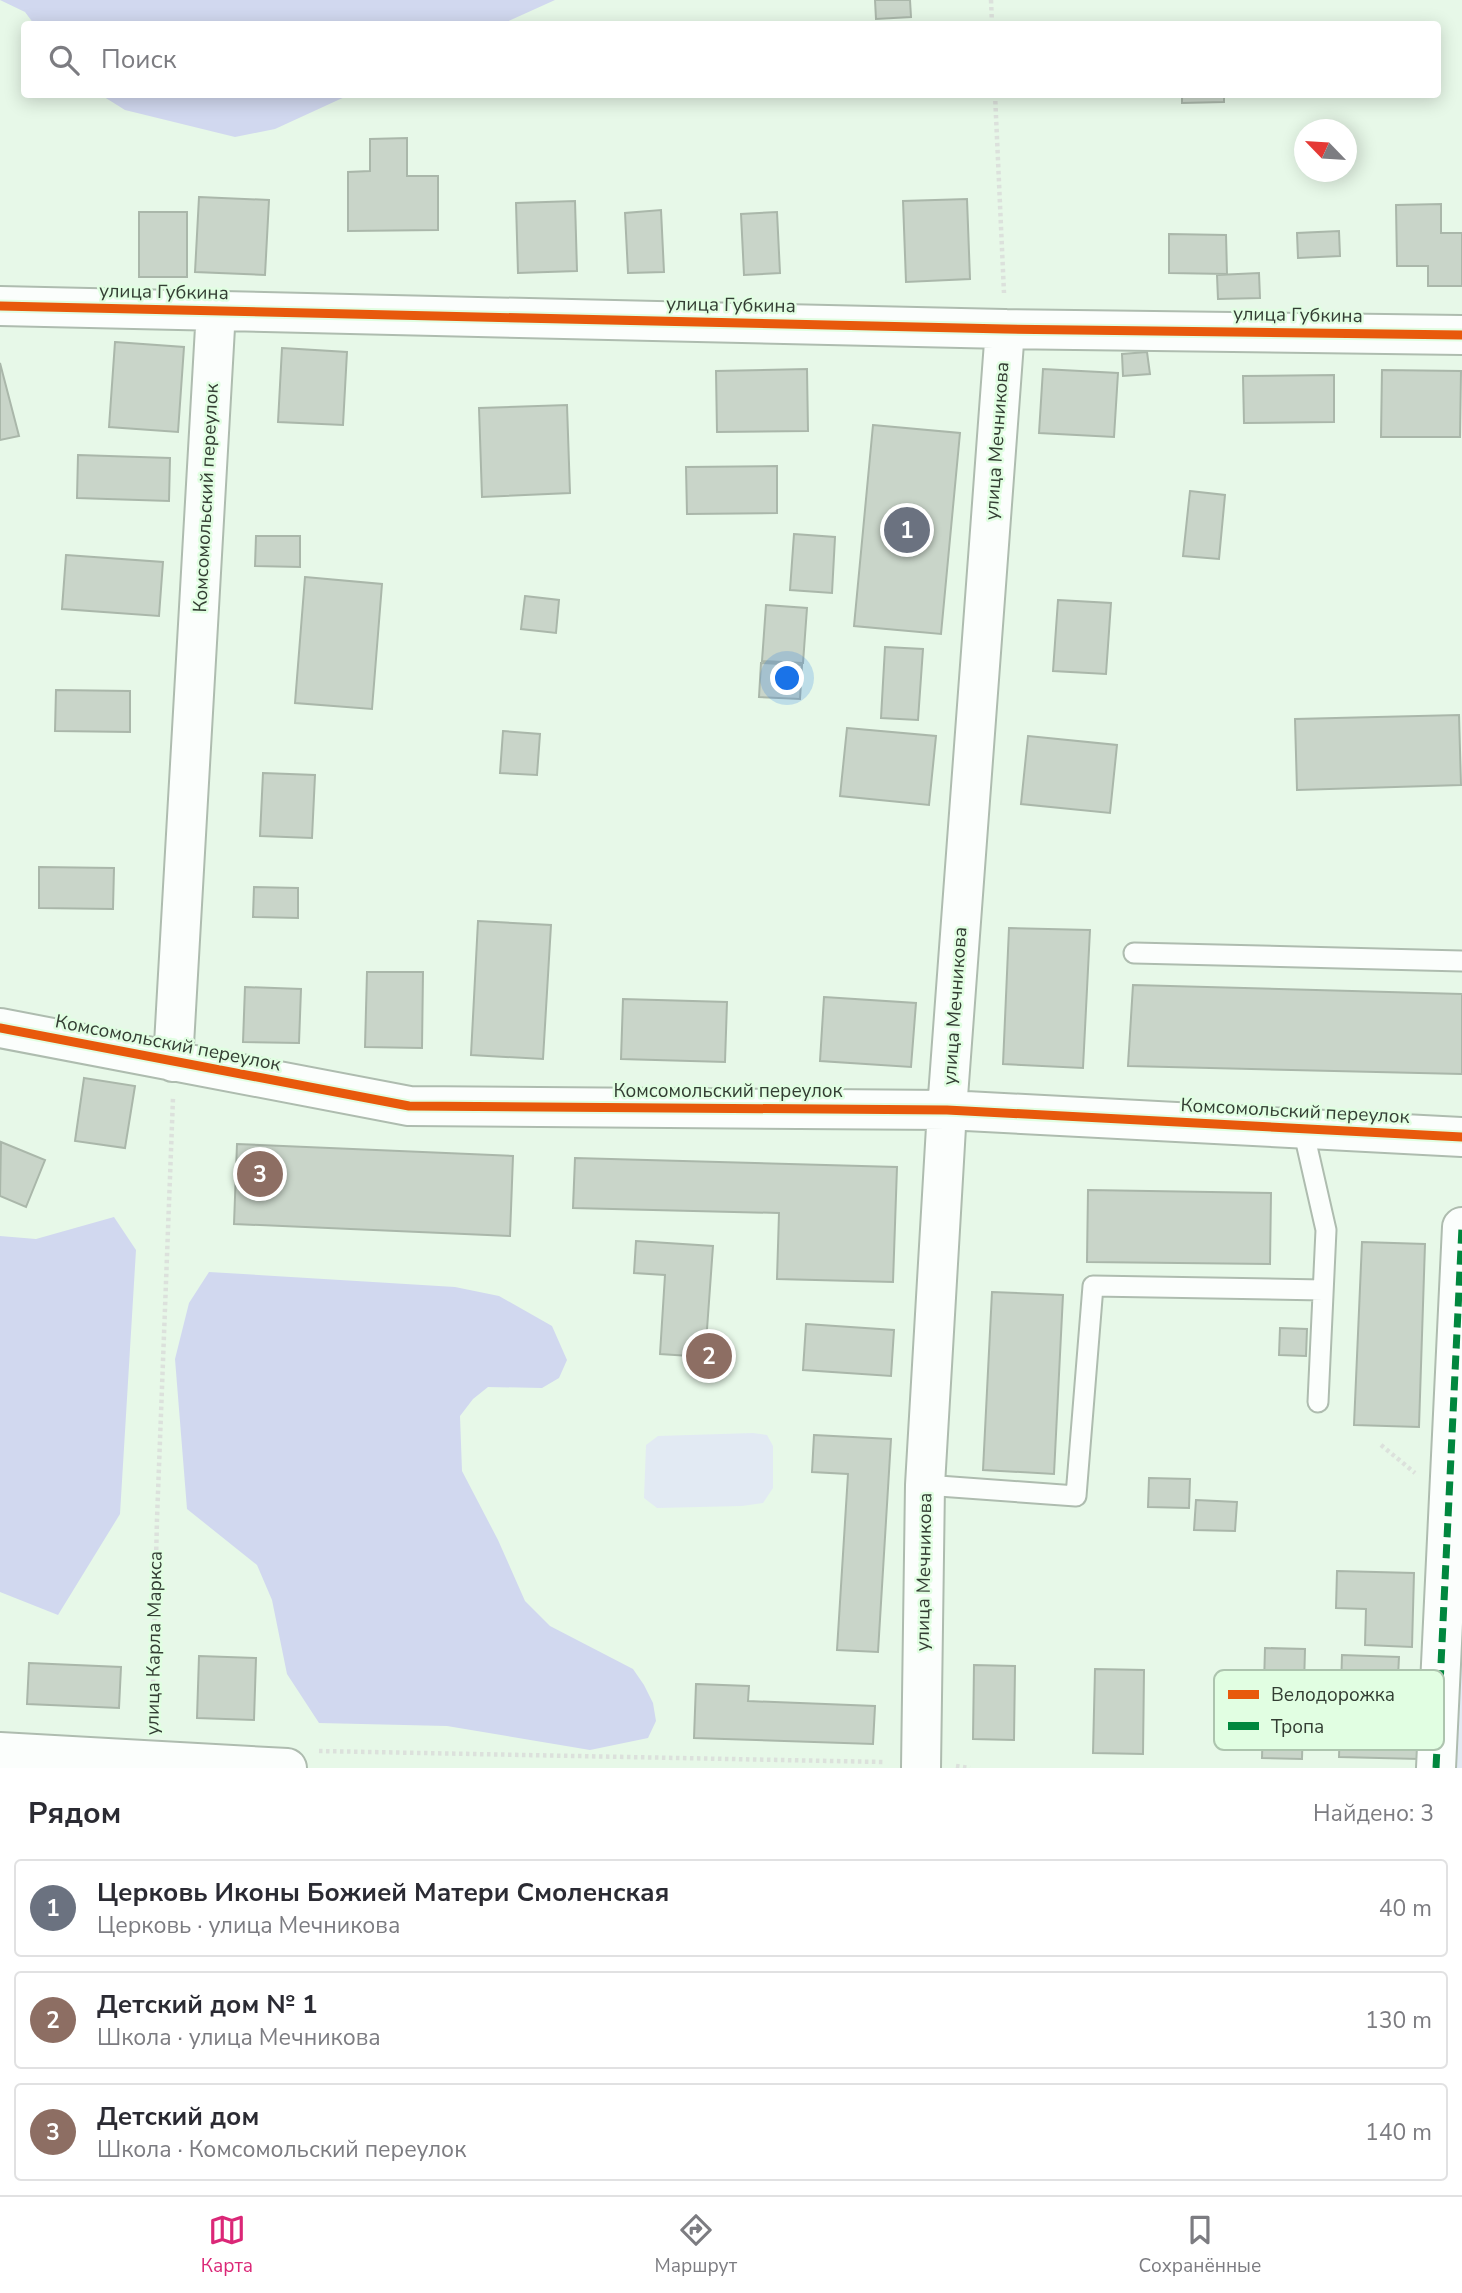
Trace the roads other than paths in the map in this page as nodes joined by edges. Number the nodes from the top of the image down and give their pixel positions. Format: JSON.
{"nodes":[{"id":1,"x":0,"y":306,"type":"edge"},
{"id":2,"x":216,"y":310,"type":"junction"},
{"id":3,"x":1006,"y":329,"type":"junction"},
{"id":4,"x":1462,"y":335,"type":"edge"},
{"id":5,"x":1134,"y":953,"type":"dead end"},
{"id":6,"x":1462,"y":961,"type":"edge"},
{"id":7,"x":0,"y":1028,"type":"edge"},
{"id":8,"x":173,"y":1062,"type":"junction"},
{"id":9,"x":947,"y":1110,"type":"junction"},
{"id":10,"x":1303,"y":1129,"type":"junction"},
{"id":11,"x":1462,"y":1137,"type":"edge"},
{"id":12,"x":1462,"y":1227,"type":"edge"},
{"id":13,"x":1323,"y":1290,"type":"junction"},
{"id":14,"x":1318,"y":1402,"type":"dead end"},
{"id":15,"x":925,"y":1485,"type":"junction"},
{"id":16,"x":1441,"y":1670,"type":"edge"},
{"id":17,"x":1437,"y":1750,"type":"edge"},
{"id":18,"x":2,"y":1757,"type":"edge"},
{"id":19,"x":151,"y":1759,"type":"edge"},
{"id":20,"x":296,"y":1759,"type":"edge"},
{"id":21,"x":921,"y":1765,"type":"edge"},
{"id":22,"x":1436,"y":1768,"type":"edge"}],
"edges":[{"from":1,"to":2,"type":"street","name":"улица Губкина"},
{"from":2,"to":3,"type":"street","name":"улица Губкина"},
{"from":2,"to":8,"type":"street","name":"Комсомольский переулок"},
{"from":3,"to":4,"type":"street","name":"улица Губкина"},
{"from":3,"to":9,"type":"street","name":"улица Мечникова"},
{"from":5,"to":6,"type":"lane"},
{"from":7,"to":8,"type":"street","name":"Комсомольский переулок"},
{"from":8,"to":9,"type":"street","name":"Комсомольский переулок"},
{"from":9,"to":10,"type":"street","name":"Комсомольский переулок"},
{"from":9,"to":15,"type":"street","name":"улица Мечникова"},
{"from":10,"to":11,"type":"street","name":"Комсомольский переулок"},
{"from":10,"to":13,"type":"lane"},
{"from":12,"to":16,"type":"street"},
{"from":13,"to":14,"type":"lane"},
{"from":13,"to":15,"type":"lane"},
{"from":15,"to":21,"type":"street","name":"улица Мечникова"},
{"from":17,"to":22,"type":"street"},
{"from":18,"to":19,"type":"street"},
{"from":19,"to":20,"type":"street"}]}
